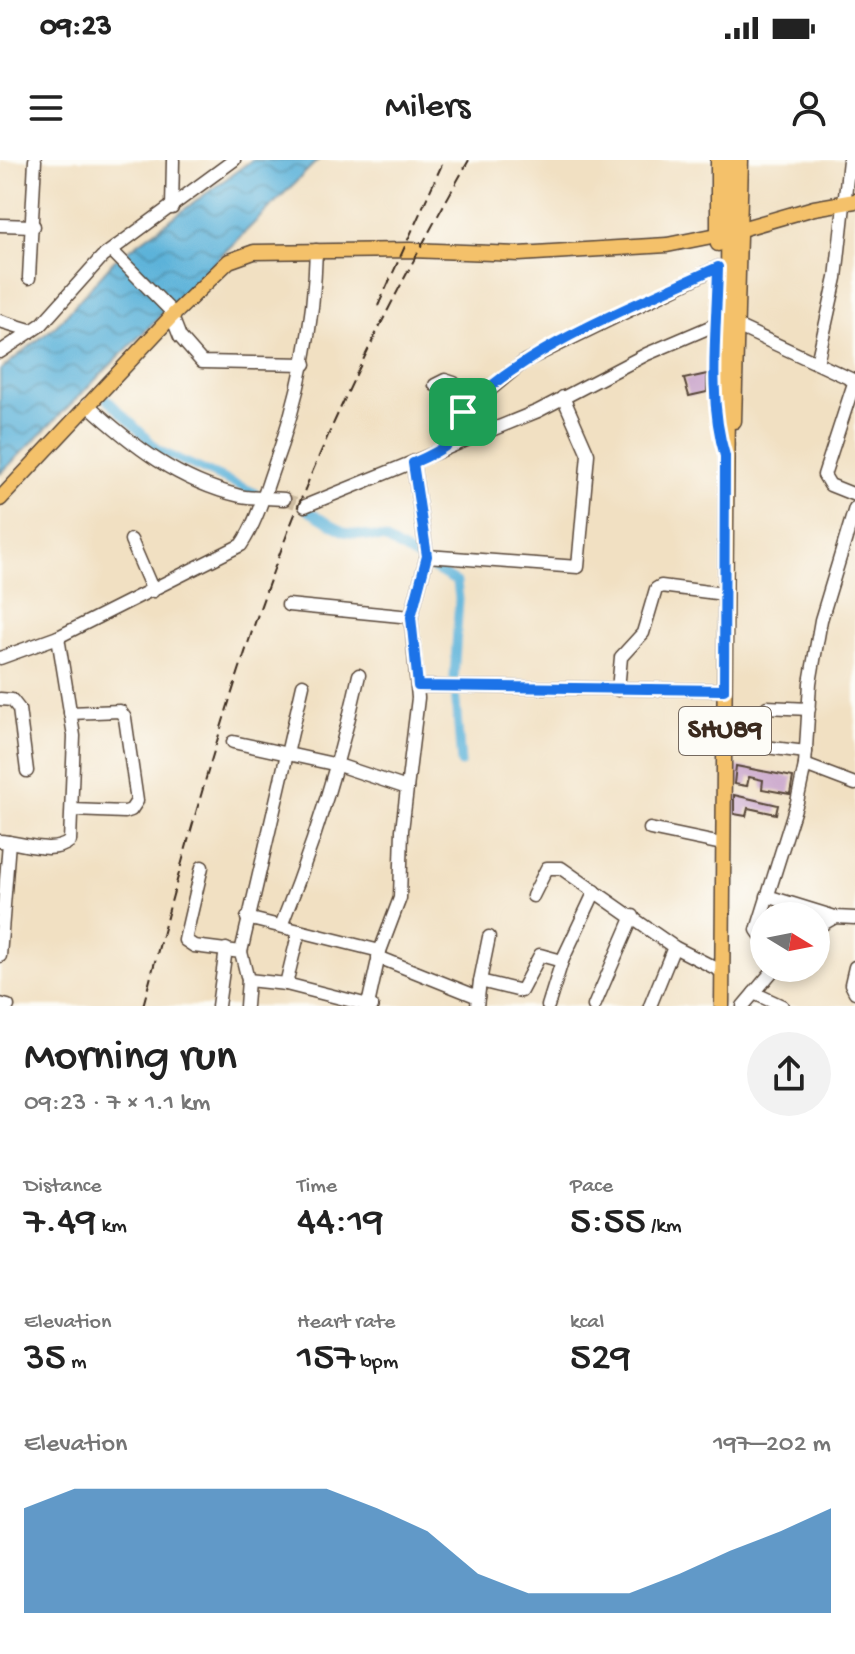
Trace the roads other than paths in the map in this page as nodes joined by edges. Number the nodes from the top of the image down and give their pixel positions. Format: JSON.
{"nodes":[{"id":1,"x":35,"y":160,"type":"edge"},
{"id":2,"x":173,"y":160,"type":"edge"},
{"id":3,"x":234,"y":160,"type":"edge"},
{"id":4,"x":718,"y":160,"type":"edge"},
{"id":5,"x":729,"y":160,"type":"edge"},
{"id":6,"x":741,"y":160,"type":"edge"},
{"id":7,"x":849,"y":160,"type":"edge"},
{"id":8,"x":850,"y":201,"type":"edge"},
{"id":9,"x":172,"y":208,"type":"junction"},
{"id":10,"x":0,"y":225,"type":"edge"},
{"id":11,"x":34,"y":226,"type":"junction"},
{"id":12,"x":741,"y":229,"type":"junction"},
{"id":13,"x":717,"y":235,"type":"junction"},
{"id":14,"x":316,"y":250,"type":"junction"},
{"id":15,"x":114,"y":253,"type":"junction"},
{"id":16,"x":718,"y":267,"type":"junction"},
{"id":17,"x":29,"y":278,"type":"dead end"},
{"id":18,"x":170,"y":313,"type":"junction"},
{"id":19,"x":0,"y":321,"type":"edge"},
{"id":20,"x":717,"y":324,"type":"junction"},
{"id":21,"x":739,"y":327,"type":"junction"},
{"id":22,"x":30,"y":330,"type":"junction"},
{"id":23,"x":0,"y":352,"type":"edge"},
{"id":24,"x":817,"y":363,"type":"junction"},
{"id":25,"x":305,"y":364,"type":"junction"},
{"id":26,"x":855,"y":381,"type":"edge"},
{"id":27,"x":435,"y":385,"type":"dead end"},
{"id":28,"x":563,"y":397,"type":"junction"},
{"id":29,"x":87,"y":404,"type":"junction"},
{"id":30,"x":463,"y":412,"type":"junction"},
{"id":31,"x":441,"y":451,"type":"junction"},
{"id":32,"x":725,"y":456,"type":"junction"},
{"id":33,"x":413,"y":463,"type":"junction"},
{"id":34,"x":855,"y":495,"type":"edge"},
{"id":35,"x":264,"y":496,"type":"junction"},
{"id":36,"x":0,"y":499,"type":"edge"},
{"id":37,"x":284,"y":499,"type":"tunnel mouth"},
{"id":38,"x":305,"y":506,"type":"tunnel mouth"},
{"id":39,"x":855,"y":508,"type":"edge"},
{"id":40,"x":131,"y":540,"type":"dead end"},
{"id":41,"x":427,"y":556,"type":"junction"},
{"id":42,"x":153,"y":591,"type":"junction"},
{"id":43,"x":724,"y":594,"type":"junction"},
{"id":44,"x":288,"y":605,"type":"dead end"},
{"id":45,"x":411,"y":617,"type":"junction"},
{"id":46,"x":58,"y":637,"type":"junction"},
{"id":47,"x":0,"y":658,"type":"edge"},
{"id":48,"x":359,"y":675,"type":"dead end"},
{"id":49,"x":303,"y":685,"type":"dead end"},
{"id":50,"x":418,"y":686,"type":"junction"},
{"id":51,"x":618,"y":690,"type":"junction"},
{"id":52,"x":724,"y":690,"type":"junction"},
{"id":53,"x":0,"y":699,"type":"edge"},
{"id":54,"x":767,"y":707,"type":"dead end"},
{"id":55,"x":809,"y":709,"type":"junction"},
{"id":56,"x":70,"y":713,"type":"junction"},
{"id":57,"x":233,"y":742,"type":"dead end"},
{"id":58,"x":725,"y":742,"type":"junction"},
{"id":59,"x":287,"y":753,"type":"junction"},
{"id":60,"x":805,"y":758,"type":"junction"},
{"id":61,"x":338,"y":765,"type":"junction"},
{"id":62,"x":27,"y":771,"type":"dead end"},
{"id":63,"x":855,"y":784,"type":"edge"},
{"id":64,"x":407,"y":788,"type":"junction"},
{"id":65,"x":72,"y":810,"type":"junction"},
{"id":66,"x":650,"y":829,"type":"dead end"},
{"id":67,"x":5,"y":841,"type":"edge"},
{"id":68,"x":722,"y":844,"type":"junction"},
{"id":69,"x":202,"y":867,"type":"dead end"},
{"id":70,"x":595,"y":891,"type":"junction"},
{"id":71,"x":533,"y":896,"type":"dead end"},
{"id":72,"x":767,"y":896,"type":"junction"},
{"id":73,"x":765,"y":902,"type":"edge"},
{"id":74,"x":633,"y":916,"type":"junction"},
{"id":75,"x":835,"y":917,"type":"junction"},
{"id":76,"x":247,"y":918,"type":"junction"},
{"id":77,"x":855,"y":918,"type":"edge"},
{"id":78,"x":830,"y":920,"type":"edge"},
{"id":79,"x":281,"y":926,"type":"junction"},
{"id":80,"x":299,"y":931,"type":"junction"},
{"id":81,"x":489,"y":937,"type":"dead end"},
{"id":82,"x":674,"y":947,"type":"junction"},
{"id":83,"x":226,"y":949,"type":"junction"},
{"id":84,"x":241,"y":952,"type":"junction"},
{"id":85,"x":379,"y":954,"type":"junction"},
{"id":86,"x":0,"y":956,"type":"edge"},
{"id":87,"x":562,"y":961,"type":"junction"},
{"id":88,"x":855,"y":967,"type":"edge"},
{"id":89,"x":723,"y":972,"type":"junction"},
{"id":90,"x":248,"y":980,"type":"junction"},
{"id":91,"x":480,"y":981,"type":"junction"},
{"id":92,"x":763,"y":982,"type":"edge"},
{"id":93,"x":286,"y":984,"type":"junction"},
{"id":94,"x":855,"y":992,"type":"edge"},
{"id":95,"x":754,"y":993,"type":"junction"},
{"id":96,"x":478,"y":1001,"type":"edge"},
{"id":97,"x":352,"y":1003,"type":"edge"},
{"id":98,"x":0,"y":1004,"type":"edge"},
{"id":99,"x":370,"y":1005,"type":"edge"},
{"id":100,"x":8,"y":1006,"type":"edge"},
{"id":101,"x":218,"y":1006,"type":"edge"},
{"id":102,"x":246,"y":1006,"type":"edge"},
{"id":103,"x":548,"y":1006,"type":"edge"},
{"id":104,"x":594,"y":1006,"type":"edge"},
{"id":105,"x":650,"y":1006,"type":"edge"},
{"id":106,"x":722,"y":1006,"type":"edge"},
{"id":107,"x":743,"y":1006,"type":"edge"},
{"id":108,"x":782,"y":1006,"type":"edge"}],
"edges":[{"from":1,"to":11,"type":"street"},
{"from":2,"to":9,"type":"street"},
{"from":3,"to":9,"type":"street"},
{"from":4,"to":13,"type":"main road"},
{"from":5,"to":32,"type":"main road","number":"SHU89"},
{"from":6,"to":12,"type":"main road"},
{"from":7,"to":8,"type":"street"},
{"from":8,"to":12,"type":"main road"},
{"from":8,"to":24,"type":"street"},
{"from":9,"to":15,"type":"street"},
{"from":10,"to":11,"type":"street"},
{"from":11,"to":17,"type":"street"},
{"from":12,"to":21,"type":"main road"},
{"from":13,"to":14,"type":"main road"},
{"from":13,"to":16,"type":"main road"},
{"from":14,"to":18,"type":"main road"},
{"from":14,"to":25,"type":"street"},
{"from":15,"to":18,"type":"street"},
{"from":15,"to":22,"type":"street"},
{"from":16,"to":20,"type":"main road"},
{"from":16,"to":30,"type":"street"},
{"from":18,"to":25,"type":"street"},
{"from":18,"to":29,"type":"main road"},
{"from":19,"to":22,"type":"street"},
{"from":20,"to":28,"type":"street"},
{"from":20,"to":32,"type":"main road"},
{"from":21,"to":24,"type":"street"},
{"from":21,"to":32,"type":"main road"},
{"from":22,"to":23,"type":"street"},
{"from":24,"to":26,"type":"street"},
{"from":25,"to":35,"type":"street"},
{"from":26,"to":34,"type":"street"},
{"from":27,"to":30,"type":"street"},
{"from":28,"to":31,"type":"street"},
{"from":28,"to":41,"type":"street"},
{"from":29,"to":35,"type":"street"},
{"from":29,"to":36,"type":"main road"},
{"from":30,"to":31,"type":"street"},
{"from":31,"to":33,"type":"street"},
{"from":32,"to":43,"type":"main road","number":"SHU89"},
{"from":33,"to":38,"type":"street"},
{"from":33,"to":41,"type":"street"},
{"from":35,"to":37,"type":"street"},
{"from":35,"to":42,"type":"street"},
{"from":39,"to":55,"type":"street"},
{"from":40,"to":42,"type":"street"},
{"from":41,"to":45,"type":"street"},
{"from":42,"to":46,"type":"street"},
{"from":43,"to":51,"type":"street"},
{"from":43,"to":52,"type":"main road","number":"SHU89"},
{"from":44,"to":45,"type":"street"},
{"from":45,"to":50,"type":"street"},
{"from":46,"to":47,"type":"street"},
{"from":46,"to":56,"type":"street"},
{"from":48,"to":61,"type":"street"},
{"from":49,"to":59,"type":"street"},
{"from":50,"to":51,"type":"street"},
{"from":50,"to":64,"type":"street"},
{"from":51,"to":52,"type":"street"},
{"from":52,"to":58,"type":"main road","number":"SHU89"},
{"from":53,"to":62,"type":"street"},
{"from":54,"to":55,"type":"street"},
{"from":55,"to":60,"type":"street"},
{"from":56,"to":65,"type":"street"},
{"from":56,"to":65,"type":"street"},
{"from":57,"to":59,"type":"street"},
{"from":58,"to":60,"type":"street"},
{"from":58,"to":68,"type":"main road","number":"SHU89"},
{"from":59,"to":61,"type":"street"},
{"from":59,"to":76,"type":"street"},
{"from":60,"to":63,"type":"street"},
{"from":60,"to":72,"type":"street"},
{"from":61,"to":64,"type":"street"},
{"from":61,"to":79,"type":"street"},
{"from":64,"to":85,"type":"street"},
{"from":65,"to":67,"type":"street"},
{"from":66,"to":68,"type":"street"},
{"from":67,"to":86,"type":"street"},
{"from":68,"to":89,"type":"main road","number":"SHU89"},
{"from":69,"to":83,"type":"street"},
{"from":70,"to":71,"type":"street"},
{"from":70,"to":74,"type":"street"},
{"from":70,"to":87,"type":"street"},
{"from":72,"to":73,"type":"street"},
{"from":72,"to":75,"type":"street"},
{"from":74,"to":82,"type":"street"},
{"from":74,"to":104,"type":"street"},
{"from":75,"to":77,"type":"street"},
{"from":75,"to":78,"type":"street"},
{"from":76,"to":79,"type":"street"},
{"from":76,"to":84,"type":"street"},
{"from":79,"to":80,"type":"street"},
{"from":80,"to":85,"type":"street"},
{"from":80,"to":93,"type":"street"},
{"from":81,"to":91,"type":"street"},
{"from":82,"to":89,"type":"street"},
{"from":82,"to":105,"type":"street"},
{"from":83,"to":84,"type":"street"},
{"from":83,"to":101,"type":"street"},
{"from":84,"to":90,"type":"street"},
{"from":85,"to":96,"type":"street"},
{"from":85,"to":99,"type":"street"},
{"from":87,"to":91,"type":"street"},
{"from":87,"to":103,"type":"street"},
{"from":88,"to":94,"type":"street"},
{"from":89,"to":106,"type":"main road","number":"SHU89"},
{"from":90,"to":93,"type":"street"},
{"from":90,"to":102,"type":"street"},
{"from":91,"to":96,"type":"street"},
{"from":92,"to":95,"type":"street"},
{"from":93,"to":97,"type":"street"},
{"from":95,"to":107,"type":"street"},
{"from":95,"to":108,"type":"street"},
{"from":97,"to":99,"type":"street"},
{"from":98,"to":100,"type":"street"}]}
